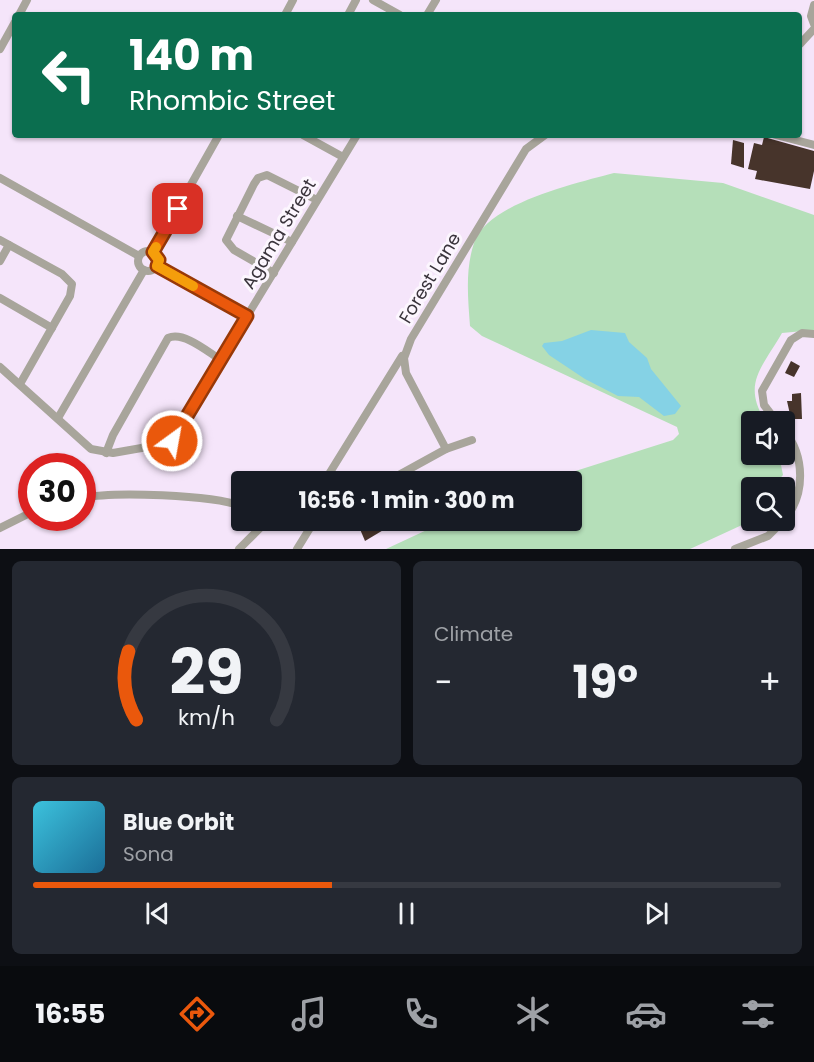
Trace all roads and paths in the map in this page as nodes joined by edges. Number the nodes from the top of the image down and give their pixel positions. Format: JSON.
{"nodes":[{"id":1,"x":373,"y":0,"type":"edge"},
{"id":2,"x":814,"y":5,"type":"edge"},
{"id":3,"x":395,"y":12,"type":"edge"},
{"id":4,"x":814,"y":24,"type":"edge"},
{"id":5,"x":12,"y":27,"type":"edge"},
{"id":6,"x":814,"y":29,"type":"edge"},
{"id":7,"x":802,"y":42,"type":"edge"},
{"id":8,"x":0,"y":49,"type":"edge"},
{"id":9,"x":217,"y":138,"type":"edge"},
{"id":10,"x":308,"y":138,"type":"edge"},
{"id":11,"x":355,"y":138,"type":"edge"},
{"id":12,"x":541,"y":138,"type":"edge"},
{"id":13,"x":787,"y":138,"type":"edge"},
{"id":14,"x":814,"y":145,"type":"edge"},
{"id":15,"x":343,"y":157,"type":"junction"},
{"id":16,"x":0,"y":178,"type":"edge"},
{"id":17,"x":317,"y":200,"type":"junction"},
{"id":18,"x":237,"y":216,"type":"junction"},
{"id":19,"x":0,"y":240,"type":"edge"},
{"id":20,"x":292,"y":242,"type":"junction"},
{"id":21,"x":9,"y":245,"type":"junction"},
{"id":22,"x":153,"y":252,"type":"junction"},
{"id":23,"x":139,"y":256,"type":"junction"},
{"id":24,"x":0,"y":261,"type":"edge"},
{"id":25,"x":157,"y":266,"type":"junction"},
{"id":26,"x":144,"y":270,"type":"junction"},
{"id":27,"x":274,"y":273,"type":"junction"},
{"id":28,"x":0,"y":298,"type":"edge"},
{"id":29,"x":247,"y":316,"type":"junction"},
{"id":30,"x":52,"y":328,"type":"junction"},
{"id":31,"x":814,"y":334,"type":"edge"},
{"id":32,"x":406,"y":350,"type":"junction"},
{"id":33,"x":221,"y":360,"type":"junction"},
{"id":34,"x":0,"y":367,"type":"edge"},
{"id":35,"x":20,"y":384,"type":"junction"},
{"id":36,"x":769,"y":411,"type":"edge"},
{"id":37,"x":58,"y":418,"type":"junction"},
{"id":38,"x":472,"y":440,"type":"dead end"},
{"id":39,"x":795,"y":447,"type":"edge"},
{"id":40,"x":446,"y":448,"type":"junction"},
{"id":41,"x":106,"y":453,"type":"junction"},
{"id":42,"x":331,"y":471,"type":"edge"},
{"id":43,"x":405,"y":471,"type":"edge"},
{"id":44,"x":96,"y":495,"type":"edge"},
{"id":45,"x":231,"y":504,"type":"edge"},
{"id":46,"x":795,"y":504,"type":"edge"},
{"id":47,"x":18,"y":519,"type":"edge"},
{"id":48,"x":0,"y":528,"type":"edge"},
{"id":49,"x":257,"y":531,"type":"edge"},
{"id":50,"x":308,"y":531,"type":"edge"},
{"id":51,"x":773,"y":531,"type":"edge"},
{"id":52,"x":239,"y":549,"type":"edge"},
{"id":53,"x":297,"y":549,"type":"edge"},
{"id":54,"x":735,"y":549,"type":"edge"}],
"edges":[{"from":1,"to":3,"type":"street"},
{"from":2,"to":4,"type":"street"},
{"from":5,"to":8,"type":"street"},
{"from":6,"to":7,"type":"street"},
{"from":9,"to":22,"type":"street"},
{"from":10,"to":15,"type":"street"},
{"from":11,"to":15,"type":"street","name":"Agama Street"},
{"from":12,"to":32,"type":"street","name":"Forest Lane"},
{"from":13,"to":14,"type":"street"},
{"from":15,"to":17,"type":"street","name":"Agama Street"},
{"from":16,"to":23,"type":"street"},
{"from":17,"to":18,"type":"street"},
{"from":17,"to":20,"type":"street","name":"Agama Street"},
{"from":18,"to":20,"type":"street"},
{"from":18,"to":27,"type":"street"},
{"from":19,"to":21,"type":"street"},
{"from":20,"to":27,"type":"street","name":"Agama Street"},
{"from":21,"to":24,"type":"street"},
{"from":21,"to":30,"type":"street"},
{"from":22,"to":23,"type":"street"},
{"from":22,"to":25,"type":"street"},
{"from":23,"to":26,"type":"street"},
{"from":25,"to":26,"type":"street"},
{"from":25,"to":29,"type":"street"},
{"from":26,"to":37,"type":"street"},
{"from":27,"to":29,"type":"street","name":"Agama Street"},
{"from":28,"to":30,"type":"street"},
{"from":29,"to":33,"type":"street","name":"Agama Street"},
{"from":30,"to":35,"type":"street"},
{"from":31,"to":36,"type":"street"},
{"from":32,"to":40,"type":"street","name":"Forest Lane"},
{"from":32,"to":42,"type":"street"},
{"from":33,"to":41,"type":"street","name":"Agama Street"},
{"from":33,"to":41,"type":"street"},
{"from":34,"to":35,"type":"street"},
{"from":35,"to":37,"type":"street"},
{"from":37,"to":41,"type":"street"},
{"from":38,"to":40,"type":"street"},
{"from":39,"to":46,"type":"street"},
{"from":40,"to":43,"type":"street"},
{"from":44,"to":45,"type":"street"},
{"from":47,"to":48,"type":"street"},
{"from":49,"to":52,"type":"street"},
{"from":50,"to":53,"type":"street"},
{"from":51,"to":54,"type":"street"}]}
